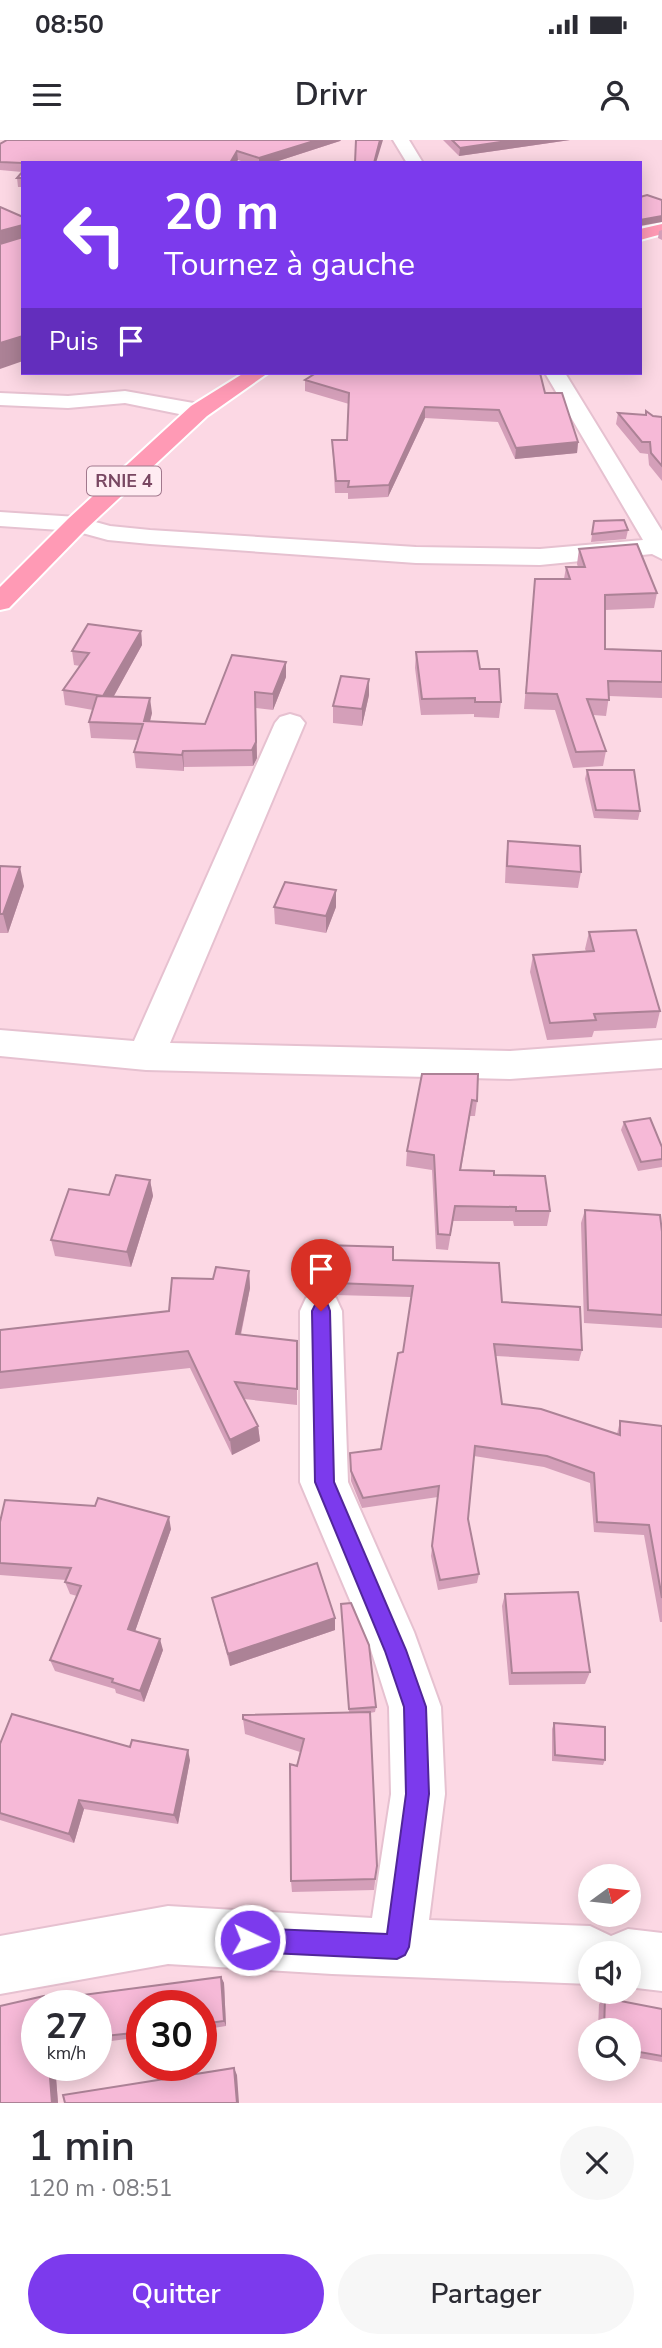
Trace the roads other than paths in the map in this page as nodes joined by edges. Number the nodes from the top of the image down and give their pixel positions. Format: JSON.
{"nodes":[{"id":1,"x":401,"y":140,"type":"edge"},
{"id":2,"x":414,"y":161,"type":"edge"},
{"id":3,"x":662,"y":229,"type":"edge"},
{"id":4,"x":642,"y":234,"type":"edge"},
{"id":5,"x":255,"y":375,"type":"edge"},
{"id":6,"x":556,"y":375,"type":"edge"},
{"id":7,"x":0,"y":400,"type":"edge"},
{"id":8,"x":199,"y":411,"type":"junction"},
{"id":9,"x":0,"y":519,"type":"edge"},
{"id":10,"x":77,"y":524,"type":"junction"},
{"id":11,"x":661,"y":548,"type":"edge"},
{"id":12,"x":0,"y":602,"type":"edge"},
{"id":13,"x":290,"y":723,"type":"dead end"},
{"id":14,"x":0,"y":1043,"type":"edge"},
{"id":15,"x":662,"y":1054,"type":"edge"},
{"id":16,"x":146,"y":1056,"type":"junction"},
{"id":17,"x":321,"y":1311,"type":"dead end"},
{"id":18,"x":397,"y":1947,"type":"junction"},
{"id":19,"x":578,"y":1955,"type":"edge"},
{"id":20,"x":641,"y":1960,"type":"edge"},
{"id":21,"x":662,"y":1962,"type":"edge"},
{"id":22,"x":0,"y":1965,"type":"edge"}],
"edges":[{"from":1,"to":2,"type":"street"},
{"from":3,"to":4,"type":"main road"},
{"from":5,"to":8,"type":"main road","number":"RNIE 4"},
{"from":6,"to":11,"type":"street"},
{"from":7,"to":8,"type":"street"},
{"from":8,"to":10,"type":"main road","number":"RNIE 4"},
{"from":9,"to":10,"type":"street"},
{"from":10,"to":11,"type":"street"},
{"from":10,"to":12,"type":"main road","number":"RNIE 4"},
{"from":13,"to":16,"type":"street"},
{"from":14,"to":16,"type":"street"},
{"from":15,"to":16,"type":"street"},
{"from":17,"to":18,"type":"street"},
{"from":18,"to":19,"type":"street"},
{"from":18,"to":22,"type":"street"},
{"from":20,"to":21,"type":"street"}]}
